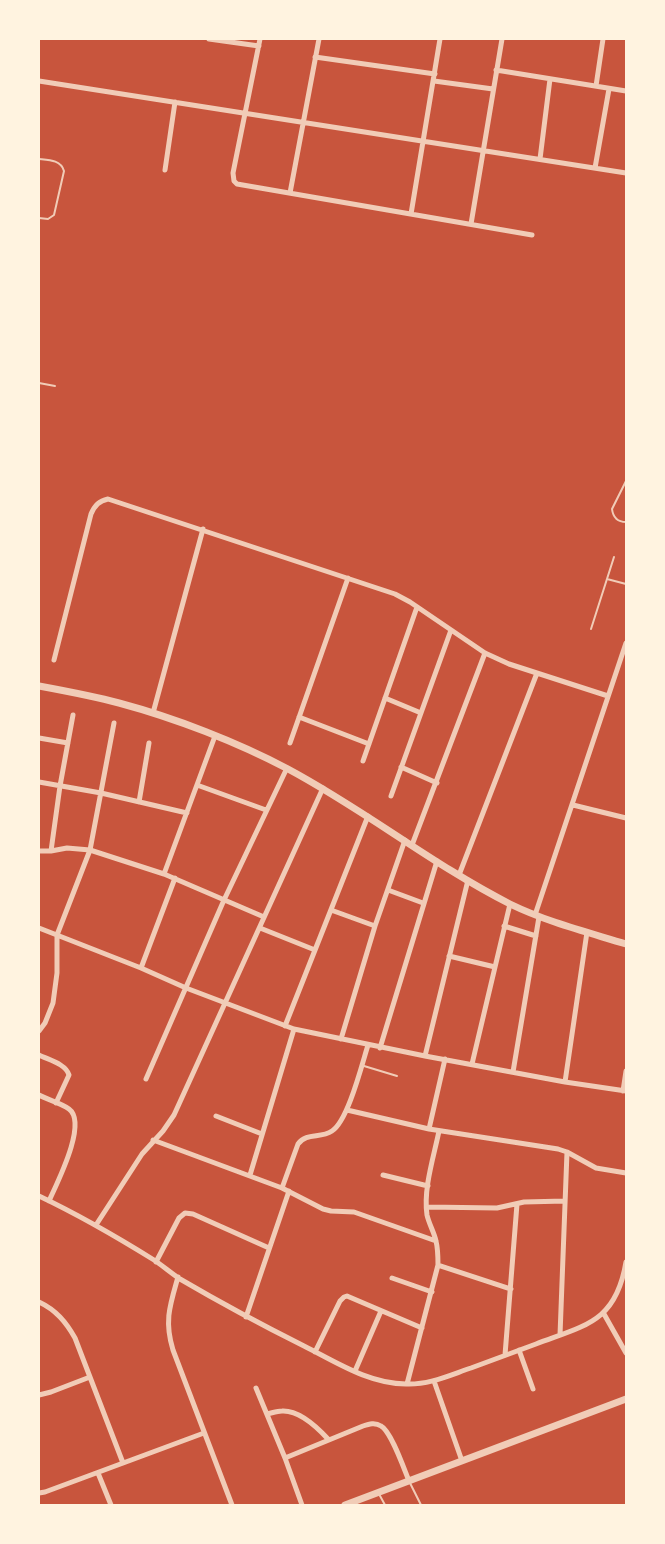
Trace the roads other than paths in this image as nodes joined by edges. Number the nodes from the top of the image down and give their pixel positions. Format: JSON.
{"nodes":[{"id":1,"x":208,"y":39,"type":"edge"},
{"id":2,"x":260,"y":39,"type":"edge"},
{"id":3,"x":319,"y":39,"type":"edge"},
{"id":4,"x":440,"y":39,"type":"edge"},
{"id":5,"x":502,"y":39,"type":"edge"},
{"id":6,"x":603,"y":39,"type":"edge"},
{"id":7,"x":259,"y":46,"type":"junction"},
{"id":8,"x":315,"y":57,"type":"junction"},
{"id":9,"x":496,"y":70,"type":"junction"},
{"id":10,"x":434,"y":77,"type":"junction"},
{"id":11,"x":550,"y":79,"type":"junction"},
{"id":12,"x":39,"y":81,"type":"edge"},
{"id":13,"x":596,"y":86,"type":"junction"},
{"id":14,"x":609,"y":88,"type":"junction"},
{"id":15,"x":493,"y":89,"type":"junction"},
{"id":16,"x":626,"y":92,"type":"edge"},
{"id":17,"x":175,"y":102,"type":"junction"},
{"id":18,"x":245,"y":113,"type":"junction"},
{"id":19,"x":304,"y":122,"type":"junction"},
{"id":20,"x":424,"y":141,"type":"junction"},
{"id":21,"x":483,"y":150,"type":"junction"},
{"id":22,"x":39,"y":159,"type":"edge"},
{"id":23,"x":540,"y":159,"type":"junction"},
{"id":24,"x":596,"y":168,"type":"junction"},
{"id":25,"x":165,"y":170,"type":"dead end"},
{"id":26,"x":626,"y":173,"type":"edge"},
{"id":27,"x":291,"y":193,"type":"junction"},
{"id":28,"x":411,"y":214,"type":"junction"},
{"id":29,"x":39,"y":218,"type":"edge"},
{"id":30,"x":471,"y":224,"type":"junction"},
{"id":31,"x":532,"y":235,"type":"dead end"},
{"id":32,"x":39,"y":383,"type":"edge"},
{"id":33,"x":55,"y":386,"type":"dead end"},
{"id":34,"x":39,"y":387,"type":"edge"},
{"id":35,"x":626,"y":481,"type":"edge"},
{"id":36,"x":626,"y":522,"type":"edge"},
{"id":37,"x":203,"y":529,"type":"junction"},
{"id":38,"x":614,"y":556,"type":"dead end"},
{"id":39,"x":348,"y":578,"type":"junction"},
{"id":40,"x":607,"y":579,"type":"junction"},
{"id":41,"x":626,"y":584,"type":"edge"},
{"id":42,"x":417,"y":608,"type":"junction"},
{"id":43,"x":591,"y":629,"type":"dead end"},
{"id":44,"x":451,"y":630,"type":"junction"},
{"id":45,"x":626,"y":643,"type":"edge"},
{"id":46,"x":485,"y":653,"type":"junction"},
{"id":47,"x":54,"y":660,"type":"dead end"},
{"id":48,"x":537,"y":673,"type":"junction"},
{"id":49,"x":39,"y":686,"type":"edge"},
{"id":50,"x":608,"y":696,"type":"junction"},
{"id":51,"x":385,"y":698,"type":"junction"},
{"id":52,"x":153,"y":713,"type":"junction"},
{"id":53,"x":421,"y":713,"type":"junction"},
{"id":54,"x":73,"y":715,"type":"dead end"},
{"id":55,"x":299,"y":717,"type":"junction"},
{"id":56,"x":114,"y":723,"type":"dead end"},
{"id":57,"x":215,"y":736,"type":"junction"},
{"id":58,"x":39,"y":738,"type":"edge"},
{"id":59,"x":68,"y":743,"type":"junction"},
{"id":60,"x":149,"y":743,"type":"dead end"},
{"id":61,"x":290,"y":743,"type":"dead end"},
{"id":62,"x":369,"y":744,"type":"junction"},
{"id":63,"x":363,"y":761,"type":"dead end"},
{"id":64,"x":401,"y":767,"type":"junction"},
{"id":65,"x":286,"y":768,"type":"junction"},
{"id":66,"x":39,"y":782,"type":"edge"},
{"id":67,"x":437,"y":783,"type":"junction"},
{"id":68,"x":196,"y":785,"type":"junction"},
{"id":69,"x":60,"y":786,"type":"junction"},
{"id":70,"x":323,"y":788,"type":"junction"},
{"id":71,"x":101,"y":793,"type":"junction"},
{"id":72,"x":391,"y":796,"type":"dead end"},
{"id":73,"x":139,"y":802,"type":"junction"},
{"id":74,"x":573,"y":805,"type":"junction"},
{"id":75,"x":266,"y":810,"type":"junction"},
{"id":76,"x":187,"y":813,"type":"junction"},
{"id":77,"x":369,"y":816,"type":"junction"},
{"id":78,"x":626,"y":818,"type":"edge"},
{"id":79,"x":409,"y":842,"type":"junction"},
{"id":80,"x":90,"y":850,"type":"junction"},
{"id":81,"x":39,"y":851,"type":"edge"},
{"id":82,"x":51,"y":851,"type":"junction"},
{"id":83,"x":437,"y":861,"type":"junction"},
{"id":84,"x":164,"y":874,"type":"junction"},
{"id":85,"x":459,"y":874,"type":"junction"},
{"id":86,"x":176,"y":878,"type":"junction"},
{"id":87,"x":468,"y":880,"type":"junction"},
{"id":88,"x":388,"y":890,"type":"junction"},
{"id":89,"x":224,"y":900,"type":"junction"},
{"id":90,"x":423,"y":903,"type":"junction"},
{"id":91,"x":510,"y":904,"type":"junction"},
{"id":92,"x":331,"y":910,"type":"junction"},
{"id":93,"x":537,"y":916,"type":"junction"},
{"id":94,"x":264,"y":917,"type":"junction"},
{"id":95,"x":375,"y":926,"type":"junction"},
{"id":96,"x":504,"y":926,"type":"junction"},
{"id":97,"x":39,"y":928,"type":"edge"},
{"id":98,"x":260,"y":928,"type":"junction"},
{"id":99,"x":587,"y":932,"type":"junction"},
{"id":100,"x":57,"y":935,"type":"junction"},
{"id":101,"x":536,"y":936,"type":"junction"},
{"id":102,"x":626,"y":944,"type":"edge"},
{"id":103,"x":315,"y":950,"type":"junction"},
{"id":104,"x":449,"y":956,"type":"junction"},
{"id":105,"x":495,"y":967,"type":"junction"},
{"id":106,"x":141,"y":968,"type":"junction"},
{"id":107,"x":186,"y":988,"type":"junction"},
{"id":108,"x":225,"y":1004,"type":"junction"},
{"id":109,"x":285,"y":1026,"type":"junction"},
{"id":110,"x":294,"y":1029,"type":"junction"},
{"id":111,"x":39,"y":1031,"type":"edge"},
{"id":112,"x":341,"y":1039,"type":"junction"},
{"id":113,"x":368,"y":1045,"type":"junction"},
{"id":114,"x":380,"y":1048,"type":"junction"},
{"id":115,"x":39,"y":1055,"type":"edge"},
{"id":116,"x":425,"y":1056,"type":"junction"},
{"id":117,"x":444,"y":1059,"type":"junction"},
{"id":118,"x":472,"y":1064,"type":"junction"},
{"id":119,"x":362,"y":1065,"type":"junction"},
{"id":120,"x":626,"y":1071,"type":"edge"},
{"id":121,"x":513,"y":1072,"type":"junction"},
{"id":122,"x":397,"y":1076,"type":"dead end"},
{"id":123,"x":146,"y":1079,"type":"dead end"},
{"id":124,"x":565,"y":1082,"type":"junction"},
{"id":125,"x":625,"y":1091,"type":"edge"},
{"id":126,"x":39,"y":1095,"type":"edge"},
{"id":127,"x":56,"y":1103,"type":"junction"},
{"id":128,"x":346,"y":1110,"type":"junction"},
{"id":129,"x":216,"y":1116,"type":"dead end"},
{"id":130,"x":429,"y":1129,"type":"junction"},
{"id":131,"x":439,"y":1131,"type":"junction"},
{"id":132,"x":262,"y":1134,"type":"junction"},
{"id":133,"x":153,"y":1140,"type":"junction"},
{"id":134,"x":567,"y":1152,"type":"junction"},
{"id":135,"x":626,"y":1173,"type":"edge"},
{"id":136,"x":250,"y":1175,"type":"junction"},
{"id":137,"x":383,"y":1175,"type":"dead end"},
{"id":138,"x":428,"y":1186,"type":"junction"},
{"id":139,"x":282,"y":1188,"type":"junction"},
{"id":140,"x":289,"y":1191,"type":"junction"},
{"id":141,"x":39,"y":1196,"type":"edge"},
{"id":142,"x":50,"y":1201,"type":"junction"},
{"id":143,"x":565,"y":1201,"type":"junction"},
{"id":144,"x":517,"y":1204,"type":"junction"},
{"id":145,"x":427,"y":1207,"type":"junction"},
{"id":146,"x":96,"y":1225,"type":"junction"},
{"id":147,"x":436,"y":1241,"type":"junction"},
{"id":148,"x":269,"y":1248,"type":"junction"},
{"id":149,"x":156,"y":1262,"type":"junction"},
{"id":150,"x":626,"y":1262,"type":"edge"},
{"id":151,"x":438,"y":1265,"type":"junction"},
{"id":152,"x":178,"y":1277,"type":"junction"},
{"id":153,"x":392,"y":1278,"type":"dead end"},
{"id":154,"x":511,"y":1288,"type":"junction"},
{"id":155,"x":432,"y":1292,"type":"junction"},
{"id":156,"x":39,"y":1302,"type":"edge"},
{"id":157,"x":381,"y":1311,"type":"junction"},
{"id":158,"x":604,"y":1314,"type":"junction"},
{"id":159,"x":246,"y":1317,"type":"junction"},
{"id":160,"x":422,"y":1328,"type":"junction"},
{"id":161,"x":560,"y":1335,"type":"junction"},
{"id":162,"x":519,"y":1350,"type":"junction"},
{"id":163,"x":315,"y":1352,"type":"junction"},
{"id":164,"x":626,"y":1353,"type":"edge"},
{"id":165,"x":505,"y":1355,"type":"junction"},
{"id":166,"x":355,"y":1371,"type":"junction"},
{"id":167,"x":90,"y":1377,"type":"junction"},
{"id":168,"x":434,"y":1381,"type":"junction"},
{"id":169,"x":406,"y":1384,"type":"junction"},
{"id":170,"x":256,"y":1388,"type":"dead end"},
{"id":171,"x":533,"y":1389,"type":"dead end"},
{"id":172,"x":39,"y":1395,"type":"edge"},
{"id":173,"x":626,"y":1399,"type":"edge"},
{"id":174,"x":267,"y":1414,"type":"junction"},
{"id":175,"x":204,"y":1433,"type":"junction"},
{"id":176,"x":328,"y":1439,"type":"junction"},
{"id":177,"x":285,"y":1458,"type":"junction"},
{"id":178,"x":462,"y":1461,"type":"junction"},
{"id":179,"x":123,"y":1463,"type":"junction"},
{"id":180,"x":98,"y":1473,"type":"junction"},
{"id":181,"x":409,"y":1481,"type":"junction"},
{"id":182,"x":39,"y":1493,"type":"edge"},
{"id":183,"x":378,"y":1493,"type":"junction"},
{"id":184,"x":358,"y":1503,"type":"edge"},
{"id":185,"x":111,"y":1505,"type":"edge"},
{"id":186,"x":232,"y":1505,"type":"edge"},
{"id":187,"x":302,"y":1505,"type":"edge"},
{"id":188,"x":345,"y":1505,"type":"edge"},
{"id":189,"x":385,"y":1505,"type":"edge"},
{"id":190,"x":421,"y":1505,"type":"edge"}],
"edges":[{"from":1,"to":7,"type":"street"},
{"from":2,"to":7,"type":"street"},
{"from":3,"to":8,"type":"street"},
{"from":4,"to":10,"type":"street"},
{"from":5,"to":9,"type":"street"},
{"from":6,"to":13,"type":"street"},
{"from":7,"to":18,"type":"street"},
{"from":8,"to":10,"type":"street"},
{"from":8,"to":19,"type":"street"},
{"from":9,"to":11,"type":"street"},
{"from":9,"to":15,"type":"street"},
{"from":10,"to":15,"type":"street"},
{"from":10,"to":20,"type":"street"},
{"from":11,"to":13,"type":"street"},
{"from":11,"to":23,"type":"street"},
{"from":12,"to":17,"type":"street"},
{"from":13,"to":14,"type":"street"},
{"from":14,"to":16,"type":"street"},
{"from":14,"to":24,"type":"street"},
{"from":15,"to":21,"type":"street"},
{"from":17,"to":18,"type":"street"},
{"from":17,"to":25,"type":"street"},
{"from":18,"to":19,"type":"street"},
{"from":18,"to":27,"type":"street"},
{"from":19,"to":20,"type":"street"},
{"from":19,"to":27,"type":"street"},
{"from":20,"to":21,"type":"street"},
{"from":20,"to":28,"type":"street"},
{"from":21,"to":23,"type":"street"},
{"from":21,"to":30,"type":"street"},
{"from":22,"to":29,"type":"lane"},
{"from":23,"to":24,"type":"street"},
{"from":24,"to":26,"type":"street"},
{"from":27,"to":28,"type":"street"},
{"from":28,"to":30,"type":"street"},
{"from":30,"to":31,"type":"street"},
{"from":32,"to":33,"type":"lane"},
{"from":32,"to":34,"type":"lane"},
{"from":35,"to":36,"type":"lane"},
{"from":37,"to":39,"type":"street"},
{"from":37,"to":47,"type":"street"},
{"from":37,"to":52,"type":"street"},
{"from":38,"to":40,"type":"lane"},
{"from":39,"to":42,"type":"street"},
{"from":39,"to":55,"type":"street"},
{"from":40,"to":41,"type":"lane"},
{"from":40,"to":43,"type":"lane"},
{"from":42,"to":44,"type":"street"},
{"from":42,"to":51,"type":"street"},
{"from":44,"to":46,"type":"street"},
{"from":44,"to":53,"type":"street"},
{"from":45,"to":50,"type":"street"},
{"from":46,"to":48,"type":"street"},
{"from":46,"to":67,"type":"street"},
{"from":48,"to":50,"type":"street"},
{"from":48,"to":85,"type":"street"},
{"from":49,"to":52,"type":"street"},
{"from":50,"to":74,"type":"street"},
{"from":51,"to":53,"type":"street"},
{"from":51,"to":62,"type":"street"},
{"from":52,"to":57,"type":"street"},
{"from":53,"to":64,"type":"street"},
{"from":54,"to":59,"type":"street"},
{"from":55,"to":61,"type":"street"},
{"from":55,"to":62,"type":"street"},
{"from":56,"to":71,"type":"street"},
{"from":57,"to":65,"type":"street"},
{"from":57,"to":68,"type":"street"},
{"from":58,"to":59,"type":"street"},
{"from":59,"to":69,"type":"street"},
{"from":60,"to":73,"type":"street"},
{"from":62,"to":63,"type":"street"},
{"from":64,"to":67,"type":"street"},
{"from":64,"to":72,"type":"street"},
{"from":65,"to":70,"type":"street"},
{"from":65,"to":75,"type":"street"},
{"from":66,"to":69,"type":"street"},
{"from":67,"to":79,"type":"street"},
{"from":68,"to":75,"type":"street"},
{"from":68,"to":76,"type":"street"},
{"from":69,"to":71,"type":"street"},
{"from":69,"to":82,"type":"street"},
{"from":70,"to":77,"type":"street"},
{"from":70,"to":94,"type":"street"},
{"from":71,"to":73,"type":"street"},
{"from":71,"to":80,"type":"street"},
{"from":73,"to":76,"type":"street"},
{"from":74,"to":78,"type":"street"},
{"from":74,"to":93,"type":"street"},
{"from":75,"to":89,"type":"street"},
{"from":76,"to":84,"type":"street"},
{"from":77,"to":79,"type":"street"},
{"from":77,"to":92,"type":"street"},
{"from":79,"to":83,"type":"street"},
{"from":79,"to":88,"type":"street"},
{"from":80,"to":82,"type":"street"},
{"from":80,"to":84,"type":"street"},
{"from":80,"to":100,"type":"street"},
{"from":81,"to":82,"type":"street"},
{"from":83,"to":85,"type":"street"},
{"from":83,"to":90,"type":"street"},
{"from":84,"to":86,"type":"street"},
{"from":85,"to":87,"type":"street"},
{"from":86,"to":89,"type":"street"},
{"from":86,"to":106,"type":"street"},
{"from":87,"to":91,"type":"street"},
{"from":87,"to":104,"type":"street"},
{"from":88,"to":90,"type":"street"},
{"from":88,"to":95,"type":"street"},
{"from":89,"to":94,"type":"street"},
{"from":89,"to":107,"type":"street"},
{"from":90,"to":114,"type":"street"},
{"from":91,"to":93,"type":"street"},
{"from":91,"to":96,"type":"street"},
{"from":92,"to":95,"type":"street"},
{"from":92,"to":103,"type":"street"},
{"from":93,"to":99,"type":"street"},
{"from":93,"to":101,"type":"street"},
{"from":94,"to":98,"type":"street"},
{"from":95,"to":112,"type":"street"},
{"from":96,"to":101,"type":"street"},
{"from":96,"to":105,"type":"street"},
{"from":97,"to":100,"type":"street"},
{"from":98,"to":103,"type":"street"},
{"from":98,"to":108,"type":"street"},
{"from":99,"to":102,"type":"street"},
{"from":99,"to":124,"type":"street"},
{"from":100,"to":106,"type":"street"},
{"from":100,"to":111,"type":"street"},
{"from":101,"to":121,"type":"street"},
{"from":103,"to":109,"type":"street"},
{"from":104,"to":105,"type":"street"},
{"from":104,"to":116,"type":"street"},
{"from":105,"to":118,"type":"street"},
{"from":106,"to":107,"type":"street"},
{"from":107,"to":108,"type":"street"},
{"from":107,"to":123,"type":"street"},
{"from":108,"to":109,"type":"street"},
{"from":108,"to":133,"type":"street"},
{"from":109,"to":110,"type":"street"},
{"from":110,"to":112,"type":"street"},
{"from":110,"to":132,"type":"street"},
{"from":112,"to":113,"type":"street"},
{"from":113,"to":114,"type":"street"},
{"from":113,"to":119,"type":"street"},
{"from":114,"to":116,"type":"street"},
{"from":115,"to":127,"type":"street"},
{"from":116,"to":117,"type":"street"},
{"from":117,"to":118,"type":"street"},
{"from":117,"to":130,"type":"street"},
{"from":118,"to":121,"type":"street"},
{"from":119,"to":122,"type":"lane"},
{"from":119,"to":128,"type":"street"},
{"from":120,"to":125,"type":"street"},
{"from":121,"to":124,"type":"street"},
{"from":124,"to":125,"type":"street"},
{"from":126,"to":127,"type":"street"},
{"from":127,"to":142,"type":"street"},
{"from":128,"to":130,"type":"street"},
{"from":128,"to":139,"type":"street"},
{"from":129,"to":132,"type":"street"},
{"from":130,"to":131,"type":"street"},
{"from":131,"to":134,"type":"street"},
{"from":131,"to":138,"type":"street"},
{"from":132,"to":136,"type":"street"},
{"from":133,"to":136,"type":"street"},
{"from":133,"to":146,"type":"street"},
{"from":134,"to":135,"type":"street"},
{"from":134,"to":143,"type":"street"},
{"from":136,"to":139,"type":"street"},
{"from":137,"to":138,"type":"street"},
{"from":138,"to":145,"type":"street"},
{"from":139,"to":140,"type":"street"},
{"from":140,"to":147,"type":"street"},
{"from":140,"to":148,"type":"street"},
{"from":141,"to":142,"type":"street"},
{"from":142,"to":146,"type":"street"},
{"from":143,"to":144,"type":"street"},
{"from":143,"to":161,"type":"street"},
{"from":144,"to":145,"type":"street"},
{"from":144,"to":154,"type":"street"},
{"from":145,"to":147,"type":"street"},
{"from":146,"to":149,"type":"street"},
{"from":147,"to":151,"type":"street"},
{"from":148,"to":149,"type":"street"},
{"from":148,"to":159,"type":"street"},
{"from":149,"to":152,"type":"street"},
{"from":150,"to":158,"type":"street"},
{"from":151,"to":154,"type":"street"},
{"from":151,"to":155,"type":"street"},
{"from":152,"to":159,"type":"street"},
{"from":152,"to":175,"type":"street"},
{"from":153,"to":155,"type":"street"},
{"from":154,"to":165,"type":"street"},
{"from":155,"to":160,"type":"street"},
{"from":156,"to":167,"type":"street"},
{"from":157,"to":160,"type":"street"},
{"from":157,"to":163,"type":"street"},
{"from":157,"to":166,"type":"street"},
{"from":158,"to":161,"type":"street"},
{"from":158,"to":164,"type":"street"},
{"from":159,"to":163,"type":"street"},
{"from":160,"to":169,"type":"street"},
{"from":161,"to":162,"type":"street"},
{"from":162,"to":165,"type":"street"},
{"from":162,"to":171,"type":"street"},
{"from":163,"to":166,"type":"street"},
{"from":165,"to":168,"type":"street"},
{"from":166,"to":169,"type":"street"},
{"from":167,"to":172,"type":"street"},
{"from":167,"to":179,"type":"street"},
{"from":168,"to":169,"type":"street"},
{"from":168,"to":178,"type":"street"},
{"from":170,"to":174,"type":"street"},
{"from":173,"to":178,"type":"street"},
{"from":174,"to":176,"type":"street"},
{"from":174,"to":177,"type":"street"},
{"from":175,"to":179,"type":"street"},
{"from":175,"to":186,"type":"street"},
{"from":176,"to":177,"type":"street"},
{"from":176,"to":181,"type":"street"},
{"from":177,"to":187,"type":"street"},
{"from":178,"to":181,"type":"street"},
{"from":179,"to":180,"type":"street"},
{"from":180,"to":182,"type":"street"},
{"from":180,"to":185,"type":"street"},
{"from":181,"to":183,"type":"street"},
{"from":181,"to":190,"type":"lane"},
{"from":183,"to":184,"type":"street"},
{"from":183,"to":189,"type":"lane"},
{"from":184,"to":188,"type":"street"}]}
